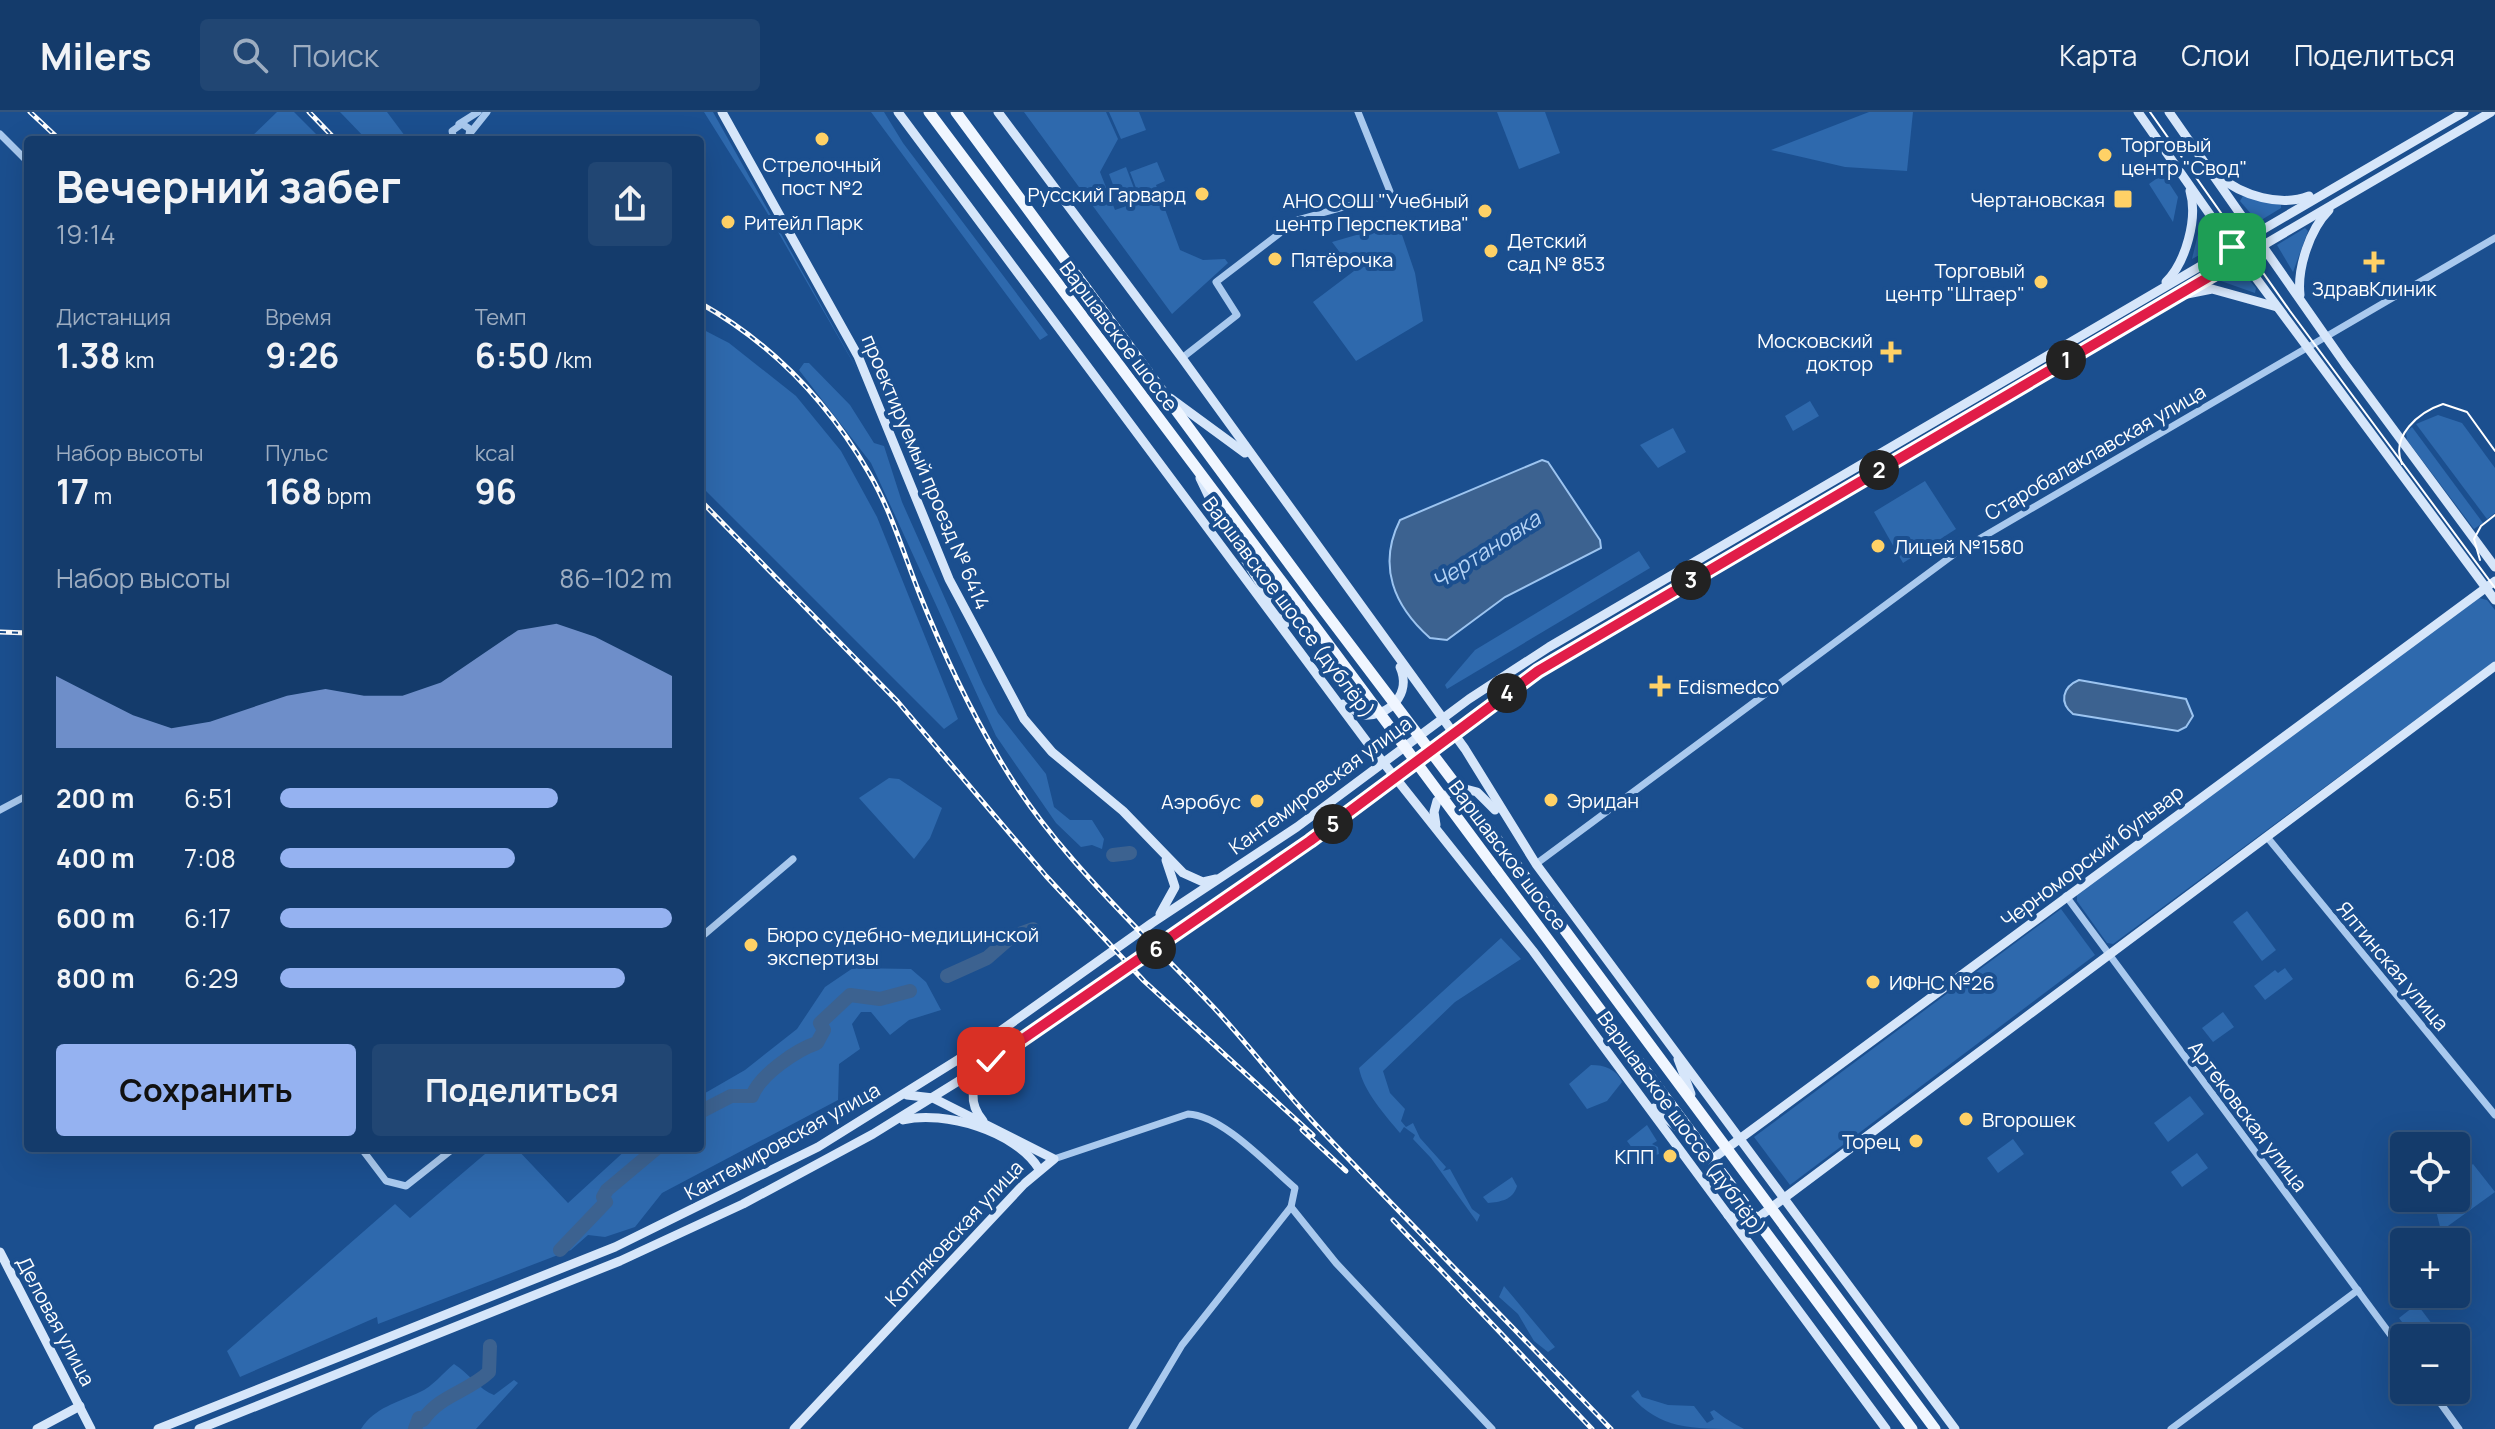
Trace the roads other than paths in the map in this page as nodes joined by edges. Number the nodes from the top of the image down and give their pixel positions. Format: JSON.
{"nodes":[{"id":1,"x":478,"y":112,"type":"edge"},
{"id":2,"x":487,"y":112,"type":"edge"},
{"id":3,"x":722,"y":112,"type":"edge"},
{"id":4,"x":898,"y":112,"type":"edge"},
{"id":5,"x":929,"y":112,"type":"edge"},
{"id":6,"x":998,"y":112,"type":"edge"},
{"id":7,"x":1358,"y":112,"type":"edge"},
{"id":8,"x":2138,"y":112,"type":"edge"},
{"id":9,"x":2169,"y":112,"type":"edge"},
{"id":10,"x":2464,"y":112,"type":"edge"},
{"id":11,"x":2491,"y":112,"type":"edge"},
{"id":12,"x":958,"y":115,"type":"edge"},
{"id":13,"x":459,"y":124,"type":"junction"},
{"id":14,"x":0,"y":134,"type":"edge"},
{"id":15,"x":453,"y":136,"type":"edge"},
{"id":16,"x":470,"y":136,"type":"edge"},
{"id":17,"x":2418,"y":139,"type":"junction"},
{"id":18,"x":2427,"y":149,"type":"junction"},
{"id":19,"x":24,"y":158,"type":"edge"},
{"id":20,"x":2210,"y":168,"type":"junction"},
{"id":21,"x":2187,"y":184,"type":"junction"},
{"id":22,"x":2331,"y":188,"type":"junction"},
{"id":23,"x":2349,"y":195,"type":"junction"},
{"id":24,"x":2254,"y":234,"type":"junction"},
{"id":25,"x":2495,"y":238,"type":"edge"},
{"id":26,"x":2262,"y":245,"type":"junction"},
{"id":27,"x":2232,"y":247,"type":"junction"},
{"id":28,"x":2243,"y":253,"type":"junction"},
{"id":29,"x":2182,"y":276,"type":"junction"},
{"id":30,"x":2188,"y":289,"type":"junction"},
{"id":31,"x":2157,"y":291,"type":"junction"},
{"id":32,"x":2301,"y":299,"type":"junction"},
{"id":33,"x":2165,"y":302,"type":"junction"},
{"id":34,"x":2279,"y":308,"type":"junction"},
{"id":35,"x":2328,"y":337,"type":"junction"},
{"id":36,"x":2308,"y":349,"type":"junction"},
{"id":37,"x":1182,"y":358,"type":"junction"},
{"id":38,"x":1164,"y":392,"type":"junction"},
{"id":39,"x":1882,"y":451,"type":"junction"},
{"id":40,"x":1888,"y":464,"type":"junction"},
{"id":41,"x":1194,"y":465,"type":"junction"},
{"id":42,"x":1262,"y":469,"type":"junction"},
{"id":43,"x":1725,"y":543,"type":"junction"},
{"id":44,"x":1731,"y":557,"type":"junction"},
{"id":45,"x":2495,"y":567,"type":"edge"},
{"id":46,"x":2495,"y":581,"type":"edge"},
{"id":47,"x":2486,"y":588,"type":"junction"},
{"id":48,"x":2495,"y":600,"type":"edge"},
{"id":49,"x":1387,"y":643,"type":"junction"},
{"id":50,"x":2495,"y":666,"type":"edge"},
{"id":51,"x":1311,"y":668,"type":"junction"},
{"id":52,"x":1489,"y":686,"type":"junction"},
{"id":53,"x":1326,"y":687,"type":"junction"},
{"id":54,"x":1498,"y":700,"type":"junction"},
{"id":55,"x":1442,"y":719,"type":"junction"},
{"id":56,"x":1453,"y":733,"type":"junction"},
{"id":57,"x":1384,"y":764,"type":"junction"},
{"id":58,"x":1395,"y":778,"type":"junction"},
{"id":59,"x":24,"y":797,"type":"edge"},
{"id":60,"x":1338,"y":798,"type":"junction"},
{"id":61,"x":0,"y":810,"type":"edge"},
{"id":62,"x":1349,"y":813,"type":"junction"},
{"id":63,"x":1509,"y":824,"type":"junction"},
{"id":64,"x":1439,"y":833,"type":"junction"},
{"id":65,"x":2267,"y":837,"type":"junction"},
{"id":66,"x":1163,"y":853,"type":"junction"},
{"id":67,"x":793,"y":859,"type":"dead end"},
{"id":68,"x":1536,"y":864,"type":"junction"},
{"id":69,"x":1228,"y":874,"type":"junction"},
{"id":70,"x":2066,"y":896,"type":"junction"},
{"id":71,"x":1152,"y":923,"type":"junction"},
{"id":72,"x":704,"y":935,"type":"edge"},
{"id":73,"x":2109,"y":955,"type":"junction"},
{"id":74,"x":1675,"y":1048,"type":"junction"},
{"id":75,"x":991,"y":1061,"type":"junction"},
{"id":76,"x":904,"y":1095,"type":"junction"},
{"id":77,"x":1640,"y":1095,"type":"junction"},
{"id":78,"x":933,"y":1098,"type":"junction"},
{"id":79,"x":1699,"y":1111,"type":"junction"},
{"id":80,"x":2495,"y":1115,"type":"edge"},
{"id":81,"x":895,"y":1122,"type":"junction"},
{"id":82,"x":985,"y":1123,"type":"junction"},
{"id":83,"x":1740,"y":1139,"type":"junction"},
{"id":84,"x":1727,"y":1149,"type":"junction"},
{"id":85,"x":364,"y":1152,"type":"edge"},
{"id":86,"x":449,"y":1152,"type":"edge"},
{"id":87,"x":1708,"y":1155,"type":"junction"},
{"id":88,"x":1054,"y":1159,"type":"junction"},
{"id":89,"x":1039,"y":1169,"type":"junction"},
{"id":90,"x":1783,"y":1199,"type":"junction"},
{"id":91,"x":1291,"y":1207,"type":"junction"},
{"id":92,"x":1770,"y":1208,"type":"junction"},
{"id":93,"x":1725,"y":1213,"type":"junction"},
{"id":94,"x":1756,"y":1219,"type":"junction"},
{"id":95,"x":0,"y":1252,"type":"edge"},
{"id":96,"x":2358,"y":1290,"type":"junction"},
{"id":97,"x":2390,"y":1334,"type":"edge"},
{"id":98,"x":2441,"y":1404,"type":"edge"},
{"id":99,"x":80,"y":1406,"type":"junction"},
{"id":100,"x":94,"y":1428,"type":"edge"},
{"id":101,"x":37,"y":1429,"type":"edge"},
{"id":102,"x":158,"y":1429,"type":"edge"},
{"id":103,"x":199,"y":1429,"type":"edge"},
{"id":104,"x":794,"y":1429,"type":"edge"},
{"id":105,"x":1132,"y":1429,"type":"edge"},
{"id":106,"x":1492,"y":1429,"type":"edge"},
{"id":107,"x":1886,"y":1429,"type":"edge"},
{"id":108,"x":1912,"y":1429,"type":"edge"},
{"id":109,"x":1935,"y":1429,"type":"edge"},
{"id":110,"x":1955,"y":1429,"type":"edge"},
{"id":111,"x":2171,"y":1429,"type":"edge"},
{"id":112,"x":2459,"y":1429,"type":"edge"}],
"edges":[{"from":1,"to":13,"type":"street"},
{"from":2,"to":16,"type":"street"},
{"from":3,"to":66,"type":"main road","name":"проектируемый проезд № 6414"},
{"from":4,"to":51,"type":"main road","name":"Варшавское шоссе (дублёр)"},
{"from":5,"to":41,"type":"main road","name":"Варшавское шоссе"},
{"from":6,"to":37,"type":"main road","name":"Варшавское шоссе (дублёр)"},
{"from":7,"to":37,"type":"street"},
{"from":8,"to":21,"type":"main road"},
{"from":9,"to":20,"type":"main road"},
{"from":10,"to":17,"type":"main road"},
{"from":11,"to":18,"type":"main road"},
{"from":12,"to":38,"type":"main road","name":"Варшавское шоссе"},
{"from":13,"to":15,"type":"street"},
{"from":13,"to":16,"type":"street"},
{"from":14,"to":19,"type":"street"},
{"from":17,"to":18,"type":"street"},
{"from":17,"to":22,"type":"main road"},
{"from":18,"to":23,"type":"main road"},
{"from":20,"to":22,"type":"main road"},
{"from":20,"to":24,"type":"main road"},
{"from":21,"to":27,"type":"main road"},
{"from":21,"to":31,"type":"main road"},
{"from":22,"to":24,"type":"main road","name":"Кантемировская улица"},
{"from":23,"to":26,"type":"main road"},
{"from":23,"to":32,"type":"main road"},
{"from":24,"to":26,"type":"main road"},
{"from":24,"to":27,"type":"main road","name":"Кантемировская улица"},
{"from":24,"to":28,"type":"main road"},
{"from":25,"to":35,"type":"street","name":"Старобалаклавская улица"},
{"from":26,"to":28,"type":"main road"},
{"from":26,"to":32,"type":"main road"},
{"from":27,"to":28,"type":"main road"},
{"from":27,"to":29,"type":"main road","name":"Кантемировская улица"},
{"from":28,"to":30,"type":"main road"},
{"from":28,"to":34,"type":"main road"},
{"from":29,"to":30,"type":"street"},
{"from":29,"to":31,"type":"main road","name":"Кантемировская улица"},
{"from":30,"to":33,"type":"main road"},
{"from":31,"to":39,"type":"main road","name":"Кантемировская улица"},
{"from":32,"to":35,"type":"main road"},
{"from":33,"to":34,"type":"main road"},
{"from":33,"to":40,"type":"main road","name":"Кантемировская улица"},
{"from":34,"to":36,"type":"main road"},
{"from":35,"to":36,"type":"street","name":"Старобалаклавская улица"},
{"from":35,"to":45,"type":"main road"},
{"from":36,"to":47,"type":"main road"},
{"from":36,"to":68,"type":"street","name":"Старобалаклавская улица"},
{"from":37,"to":42,"type":"main road","name":"Варшавское шоссе (дублёр)"},
{"from":38,"to":42,"type":"main road"},
{"from":38,"to":79,"type":"main road","name":"Варшавское шоссе","bridge":true},
{"from":39,"to":40,"type":"street"},
{"from":39,"to":43,"type":"main road","name":"Кантемировская улица"},
{"from":40,"to":44,"type":"main road","name":"Кантемировская улица"},
{"from":41,"to":51,"type":"main road"},
{"from":41,"to":87,"type":"main road","name":"Варшавское шоссе","bridge":true},
{"from":42,"to":49,"type":"main road","name":"Варшавское шоссе (дублёр)"},
{"from":43,"to":44,"type":"street"},
{"from":43,"to":52,"type":"main road","name":"Кантемировская улица"},
{"from":44,"to":54,"type":"main road","name":"Кантемировская улица"},
{"from":46,"to":47,"type":"main road","name":"Черноморский бульвар"},
{"from":47,"to":48,"type":"main road"},
{"from":47,"to":70,"type":"main road","name":"Черноморский бульвар"},
{"from":49,"to":53,"type":"main road"},
{"from":49,"to":55,"type":"main road","name":"Варшавское шоссе (дублёр)"},
{"from":50,"to":65,"type":"main road"},
{"from":51,"to":53,"type":"main road","name":"Варшавское шоссе (дублёр)"},
{"from":52,"to":54,"type":"street"},
{"from":52,"to":55,"type":"main road","name":"Кантемировская улица"},
{"from":53,"to":57,"type":"main road","name":"Варшавское шоссе (дублёр)"},
{"from":54,"to":56,"type":"main road","name":"Кантемировская улица"},
{"from":55,"to":56,"type":"main road","name":"Варшавское шоссе (дублёр)"},
{"from":55,"to":57,"type":"main road","name":"Кантемировская улица"},
{"from":56,"to":58,"type":"main road","name":"Кантемировская улица"},
{"from":56,"to":63,"type":"main road","name":"Варшавское шоссе (дублёр)"},
{"from":57,"to":58,"type":"main road","name":"Варшавское шоссе (дублёр)"},
{"from":57,"to":60,"type":"main road","name":"Кантемировская улица"},
{"from":58,"to":62,"type":"main road","name":"Кантемировская улица"},
{"from":58,"to":64,"type":"main road","name":"Варшавское шоссе (дублёр)"},
{"from":59,"to":61,"type":"street"},
{"from":60,"to":62,"type":"main road"},
{"from":60,"to":69,"type":"main road","name":"Кантемировская улица"},
{"from":62,"to":75,"type":"main road","name":"Кантемировская улица"},
{"from":63,"to":64,"type":"main road"},
{"from":63,"to":68,"type":"main road","name":"Варшавское шоссе (дублёр)"},
{"from":64,"to":77,"type":"main road","name":"Варшавское шоссе (дублёр)"},
{"from":65,"to":73,"type":"main road"},
{"from":65,"to":80,"type":"street","name":"Ялтинская улица"},
{"from":66,"to":69,"type":"main road","name":"проектируемый проезд № 6414"},
{"from":66,"to":71,"type":"main road","name":"проектируемый проезд № 6414"},
{"from":67,"to":72,"type":"street"},
{"from":68,"to":74,"type":"main road","name":"Варшавское шоссе (дублёр)"},
{"from":69,"to":71,"type":"main road","name":"Кантемировская улица"},
{"from":70,"to":73,"type":"street","name":"Артековская улица"},
{"from":70,"to":83,"type":"main road","name":"Черноморский бульвар"},
{"from":71,"to":76,"type":"main road","name":"Кантемировская улица"},
{"from":73,"to":90,"type":"main road"},
{"from":73,"to":96,"type":"street","name":"Артековская улица"},
{"from":74,"to":79,"type":"main road"},
{"from":74,"to":83,"type":"main road","name":"Варшавское шоссе (дублёр)"},
{"from":75,"to":78,"type":"main road","name":"Кантемировская улица"},
{"from":75,"to":82,"type":"main road"},
{"from":76,"to":78,"type":"main road"},
{"from":76,"to":102,"type":"main road","name":"Кантемировская улица"},
{"from":77,"to":87,"type":"main road"},
{"from":77,"to":93,"type":"main road","name":"Варшавское шоссе (дублёр)"},
{"from":78,"to":81,"type":"main road","name":"Кантемировская улица"},
{"from":78,"to":82,"type":"main road"},
{"from":79,"to":84,"type":"main road","name":"Варшавское шоссе"},
{"from":81,"to":89,"type":"main road"},
{"from":81,"to":103,"type":"main road","name":"Кантемировская улица"},
{"from":82,"to":88,"type":"main road"},
{"from":83,"to":84,"type":"main road","name":"Черноморский бульвар"},
{"from":83,"to":90,"type":"main road","name":"Варшавское шоссе (дублёр)"},
{"from":84,"to":87,"type":"main road","name":"Черноморский бульвар"},
{"from":84,"to":92,"type":"main road","name":"Варшавское шоссе"},
{"from":85,"to":86,"type":"street"},
{"from":87,"to":94,"type":"main road","name":"Варшавское шоссе"},
{"from":88,"to":89,"type":"main road","name":"Котляковская улица"},
{"from":88,"to":91,"type":"street","name":"Котляковская улица"},
{"from":89,"to":104,"type":"main road","name":"Котляковская улица"},
{"from":90,"to":92,"type":"main road"},
{"from":90,"to":110,"type":"main road","name":"Варшавское шоссе (дублёр)"},
{"from":91,"to":105,"type":"street"},
{"from":91,"to":106,"type":"street"},
{"from":92,"to":94,"type":"main road"},
{"from":92,"to":109,"type":"main road","name":"Варшавское шоссе"},
{"from":93,"to":94,"type":"main road"},
{"from":93,"to":107,"type":"main road","name":"Варшавское шоссе (дублёр)"},
{"from":94,"to":108,"type":"main road","name":"Варшавское шоссе"},
{"from":95,"to":99,"type":"main road","name":"Деловая улица"},
{"from":96,"to":97,"type":"street","name":"Артековская улица"},
{"from":96,"to":111,"type":"street"},
{"from":98,"to":112,"type":"street"},
{"from":99,"to":100,"type":"main road","name":"Деловая улица"},
{"from":99,"to":101,"type":"main road"}]}
